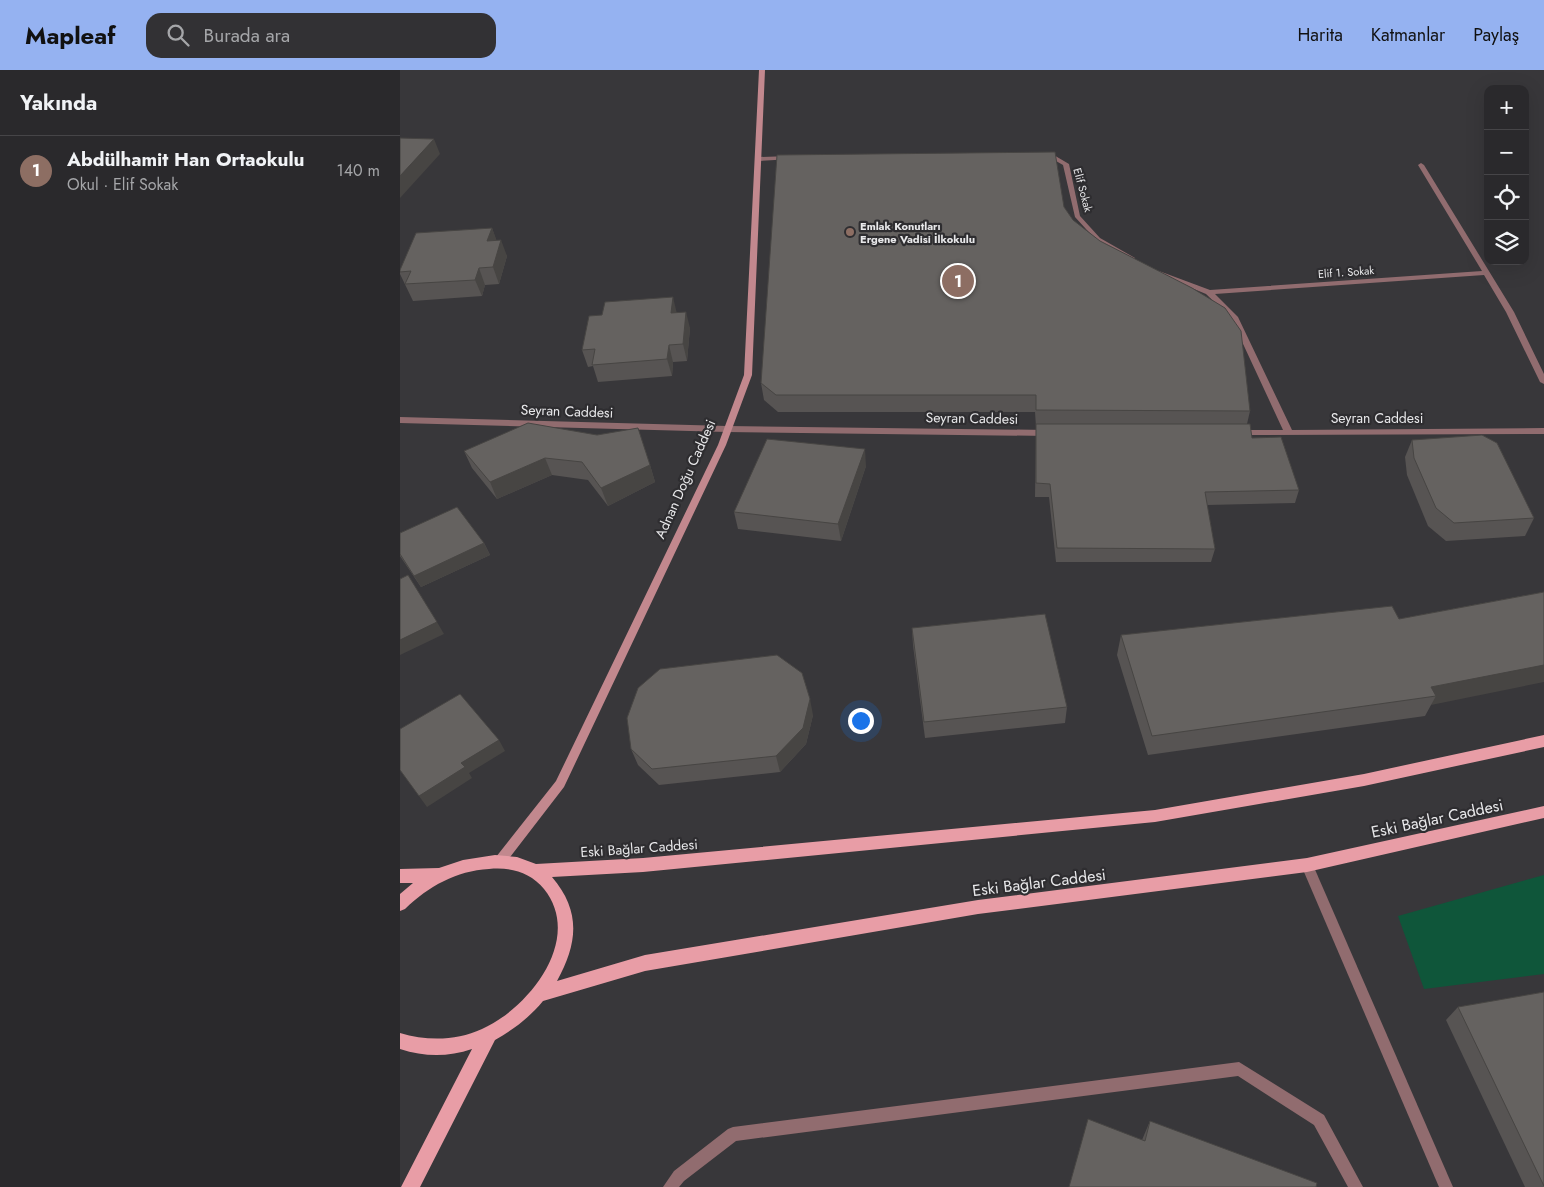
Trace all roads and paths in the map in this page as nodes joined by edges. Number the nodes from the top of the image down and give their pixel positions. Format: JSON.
{"nodes":[{"id":1,"x":762,"y":70,"type":"edge"},
{"id":2,"x":1040,"y":155,"type":"edge"},
{"id":3,"x":797,"y":158,"type":"edge"},
{"id":4,"x":758,"y":159,"type":"junction"},
{"id":5,"x":1421,"y":165,"type":"dead end"},
{"id":6,"x":1142,"y":264,"type":"edge"},
{"id":7,"x":1150,"y":269,"type":"edge"},
{"id":8,"x":1486,"y":273,"type":"junction"},
{"id":9,"x":1208,"y":292,"type":"junction"},
{"id":10,"x":1544,"y":382,"type":"edge"},
{"id":11,"x":400,"y":420,"type":"edge"},
{"id":12,"x":727,"y":429,"type":"junction"},
{"id":13,"x":1544,"y":431,"type":"edge"},
{"id":14,"x":1289,"y":432,"type":"junction"},
{"id":15,"x":1056,"y":433,"type":"edge"},
{"id":16,"x":1231,"y":433,"type":"edge"},
{"id":17,"x":1544,"y":741,"type":"edge"},
{"id":18,"x":1544,"y":812,"type":"edge"},
{"id":19,"x":500,"y":861,"type":"junction"},
{"id":20,"x":1307,"y":865,"type":"junction"},
{"id":21,"x":536,"y":871,"type":"junction"},
{"id":22,"x":439,"y":875,"type":"junction"},
{"id":23,"x":400,"y":876,"type":"edge"},
{"id":24,"x":400,"y":904,"type":"edge"},
{"id":25,"x":540,"y":994,"type":"junction"},
{"id":26,"x":489,"y":1035,"type":"junction"},
{"id":27,"x":400,"y":1041,"type":"edge"},
{"id":28,"x":410,"y":1187,"type":"edge"},
{"id":29,"x":670,"y":1187,"type":"edge"},
{"id":30,"x":1356,"y":1187,"type":"edge"},
{"id":31,"x":1446,"y":1187,"type":"edge"}],
"edges":[{"from":1,"to":4,"type":"street","name":"Adnan Doğu Caddesi"},
{"from":2,"to":6,"type":"street","name":"Elif Sokak"},
{"from":3,"to":4,"type":"street"},
{"from":4,"to":12,"type":"street","name":"Adnan Doğu Caddesi"},
{"from":5,"to":8,"type":"street"},
{"from":7,"to":9,"type":"street"},
{"from":8,"to":9,"type":"street","name":"Elif 1. Sokak"},
{"from":8,"to":10,"type":"street"},
{"from":9,"to":14,"type":"street"},
{"from":11,"to":12,"type":"street","name":"Seyran Caddesi"},
{"from":12,"to":15,"type":"street","name":"Seyran Caddesi"},
{"from":12,"to":19,"type":"street","name":"Adnan Doğu Caddesi"},
{"from":13,"to":14,"type":"street","name":"Seyran Caddesi"},
{"from":14,"to":16,"type":"street","name":"Seyran Caddesi"},
{"from":17,"to":21,"type":"main road","name":"Eski Bağlar Caddesi"},
{"from":18,"to":20,"type":"main road","name":"Eski Bağlar Caddesi"},
{"from":19,"to":21,"type":"main road"},
{"from":19,"to":22,"type":"main road"},
{"from":20,"to":25,"type":"main road","name":"Eski Bağlar Caddesi"},
{"from":20,"to":31,"type":"street"},
{"from":21,"to":25,"type":"main road"},
{"from":22,"to":23,"type":"main road"},
{"from":22,"to":24,"type":"main road"},
{"from":25,"to":26,"type":"main road"},
{"from":26,"to":27,"type":"main road"},
{"from":26,"to":28,"type":"main road"},
{"from":29,"to":30,"type":"street"}]}
